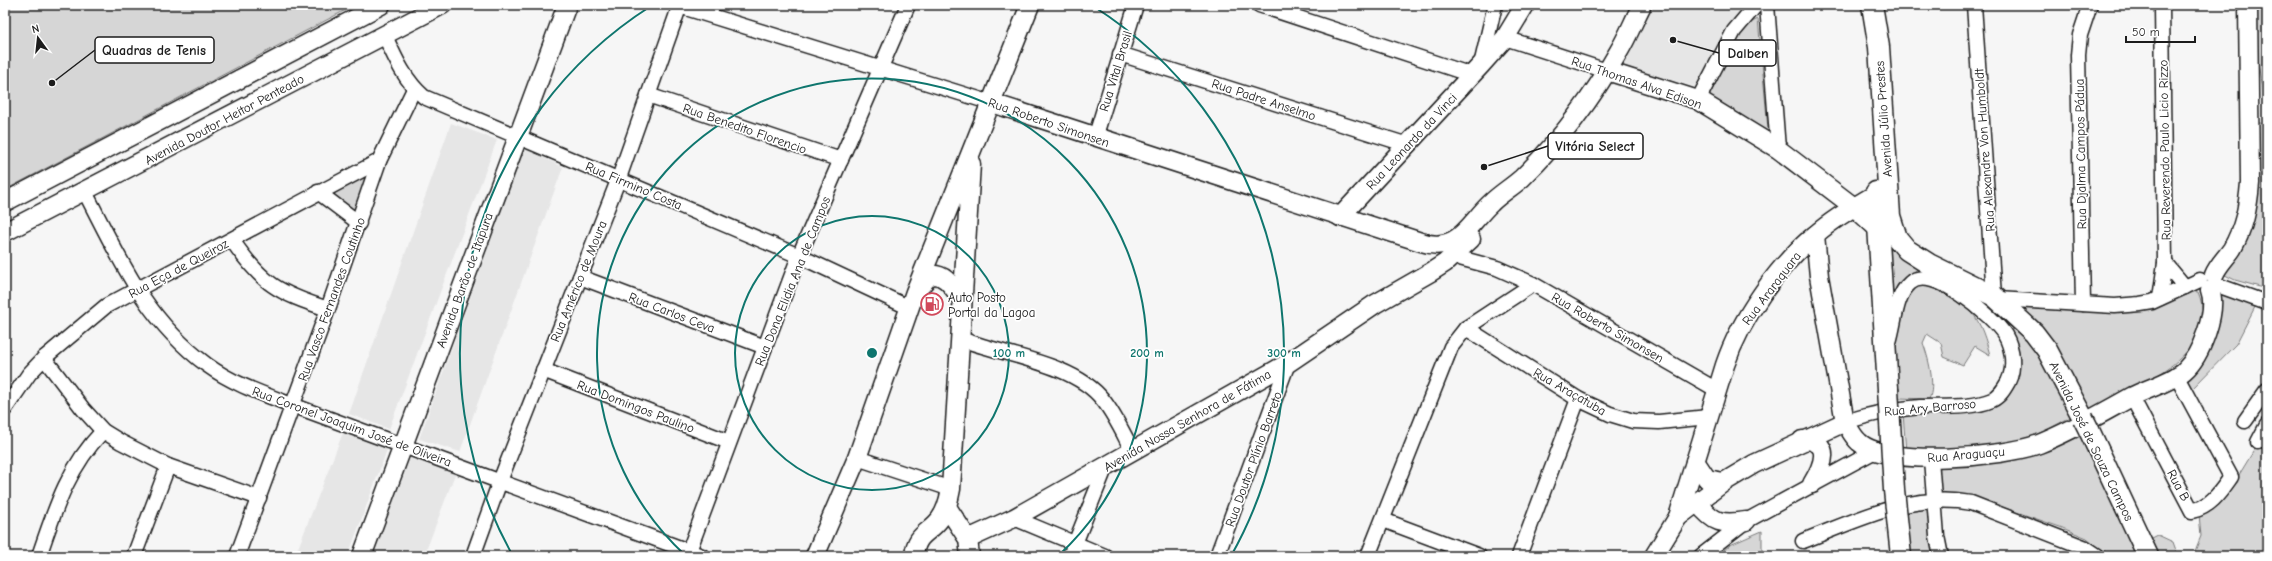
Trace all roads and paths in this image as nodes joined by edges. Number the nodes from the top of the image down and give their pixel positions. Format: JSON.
{"nodes":[{"id":1,"x":381,"y":5,"type":"edge"},
{"id":2,"x":442,"y":5,"type":"edge"},
{"id":3,"x":557,"y":5,"type":"edge"},
{"id":4,"x":567,"y":5,"type":"edge"},
{"id":5,"x":678,"y":5,"type":"edge"},
{"id":6,"x":908,"y":5,"type":"edge"},
{"id":7,"x":1030,"y":5,"type":"edge"},
{"id":8,"x":1136,"y":5,"type":"edge"},
{"id":9,"x":1259,"y":5,"type":"edge"},
{"id":10,"x":1495,"y":5,"type":"edge"},
{"id":11,"x":1525,"y":5,"type":"edge"},
{"id":12,"x":1642,"y":5,"type":"edge"},
{"id":13,"x":1756,"y":5,"type":"edge"},
{"id":14,"x":1767,"y":5,"type":"edge"},
{"id":15,"x":1859,"y":5,"type":"edge"},
{"id":16,"x":1872,"y":5,"type":"edge"},
{"id":17,"x":1974,"y":5,"type":"edge"},
{"id":18,"x":2090,"y":5,"type":"edge"},
{"id":19,"x":2162,"y":5,"type":"edge"},
{"id":20,"x":2248,"y":5,"type":"edge"},
{"id":21,"x":385,"y":36,"type":"junction"},
{"id":22,"x":1505,"y":38,"type":"junction"},
{"id":23,"x":1120,"y":54,"type":"junction"},
{"id":24,"x":880,"y":68,"type":"junction"},
{"id":25,"x":1477,"y":70,"type":"junction"},
{"id":26,"x":1607,"y":71,"type":"junction"},
{"id":27,"x":414,"y":89,"type":"junction"},
{"id":28,"x":648,"y":95,"type":"junction"},
{"id":29,"x":1698,"y":100,"type":"junction"},
{"id":30,"x":992,"y":103,"type":"junction"},
{"id":31,"x":513,"y":134,"type":"junction"},
{"id":32,"x":1095,"y":138,"type":"junction"},
{"id":33,"x":1408,"y":145,"type":"junction"},
{"id":34,"x":972,"y":148,"type":"junction"},
{"id":35,"x":1778,"y":149,"type":"junction"},
{"id":36,"x":841,"y":160,"type":"junction"},
{"id":37,"x":379,"y":161,"type":"junction"},
{"id":38,"x":619,"y":178,"type":"junction"},
{"id":39,"x":1521,"y":179,"type":"junction"},
{"id":40,"x":85,"y":192,"type":"junction"},
{"id":41,"x":318,"y":192,"type":"junction"},
{"id":42,"x":1876,"y":194,"type":"junction"},
{"id":43,"x":5,"y":202,"type":"edge"},
{"id":44,"x":56,"y":206,"type":"junction"},
{"id":45,"x":1854,"y":207,"type":"junction"},
{"id":46,"x":1340,"y":216,"type":"junction"},
{"id":47,"x":359,"y":223,"type":"junction"},
{"id":48,"x":1886,"y":230,"type":"junction"},
{"id":49,"x":5,"y":232,"type":"edge"},
{"id":50,"x":1814,"y":235,"type":"junction"},
{"id":51,"x":232,"y":240,"type":"junction"},
{"id":52,"x":1470,"y":240,"type":"junction"},
{"id":53,"x":5,"y":241,"type":"edge"},
{"id":54,"x":1421,"y":242,"type":"junction"},
{"id":55,"x":799,"y":256,"type":"junction"},
{"id":56,"x":1452,"y":256,"type":"junction"},
{"id":57,"x":1792,"y":257,"type":"junction"},
{"id":58,"x":2165,"y":263,"type":"junction"},
{"id":59,"x":1929,"y":264,"type":"junction"},
{"id":60,"x":1497,"y":268,"type":"junction"},
{"id":61,"x":1818,"y":276,"type":"junction"},
{"id":62,"x":580,"y":277,"type":"junction"},
{"id":63,"x":1533,"y":284,"type":"junction"},
{"id":64,"x":2205,"y":284,"type":"junction"},
{"id":65,"x":1950,"y":287,"type":"junction"},
{"id":66,"x":136,"y":290,"type":"junction"},
{"id":67,"x":1389,"y":295,"type":"junction"},
{"id":68,"x":1992,"y":296,"type":"junction"},
{"id":69,"x":2160,"y":298,"type":"junction"},
{"id":70,"x":913,"y":300,"type":"junction"},
{"id":71,"x":962,"y":300,"type":"junction"},
{"id":72,"x":2083,"y":304,"type":"junction"},
{"id":73,"x":2267,"y":304,"type":"edge"},
{"id":74,"x":328,"y":309,"type":"junction"},
{"id":75,"x":1466,"y":328,"type":"junction"},
{"id":76,"x":961,"y":339,"type":"junction"},
{"id":77,"x":765,"y":347,"type":"junction"},
{"id":78,"x":1886,"y":352,"type":"junction"},
{"id":79,"x":44,"y":358,"type":"junction"},
{"id":80,"x":1288,"y":363,"type":"junction"},
{"id":81,"x":543,"y":370,"type":"junction"},
{"id":82,"x":2177,"y":377,"type":"junction"},
{"id":83,"x":1717,"y":390,"type":"junction"},
{"id":84,"x":2267,"y":390,"type":"edge"},
{"id":85,"x":2132,"y":397,"type":"junction"},
{"id":86,"x":1578,"y":399,"type":"junction"},
{"id":87,"x":292,"y":405,"type":"junction"},
{"id":88,"x":5,"y":409,"type":"edge"},
{"id":89,"x":1708,"y":417,"type":"junction"},
{"id":90,"x":2245,"y":421,"type":"dead end"},
{"id":91,"x":1846,"y":422,"type":"junction"},
{"id":92,"x":2267,"y":425,"type":"edge"},
{"id":93,"x":103,"y":431,"type":"junction"},
{"id":94,"x":1802,"y":440,"type":"junction"},
{"id":95,"x":730,"y":442,"type":"junction"},
{"id":96,"x":2258,"y":442,"type":"dead end"},
{"id":97,"x":400,"y":443,"type":"junction"},
{"id":98,"x":1132,"y":450,"type":"junction"},
{"id":99,"x":1875,"y":451,"type":"junction"},
{"id":100,"x":857,"y":458,"type":"junction"},
{"id":101,"x":1931,"y":459,"type":"junction"},
{"id":102,"x":1695,"y":461,"type":"junction"},
{"id":103,"x":168,"y":466,"type":"junction"},
{"id":104,"x":1106,"y":466,"type":"junction"},
{"id":105,"x":500,"y":481,"type":"junction"},
{"id":106,"x":1724,"y":482,"type":"junction"},
{"id":107,"x":1812,"y":484,"type":"junction"},
{"id":108,"x":951,"y":489,"type":"junction"},
{"id":109,"x":259,"y":498,"type":"junction"},
{"id":110,"x":1934,"y":501,"type":"junction"},
{"id":111,"x":1698,"y":503,"type":"junction"},
{"id":112,"x":947,"y":507,"type":"junction"},
{"id":113,"x":1678,"y":517,"type":"junction"},
{"id":114,"x":1014,"y":518,"type":"junction"},
{"id":115,"x":1383,"y":520,"type":"junction"},
{"id":116,"x":1746,"y":521,"type":"junction"},
{"id":117,"x":1803,"y":541,"type":"dead end"},
{"id":118,"x":969,"y":548,"type":"edge"},
{"id":119,"x":1072,"y":550,"type":"edge"},
{"id":120,"x":684,"y":554,"type":"edge"},
{"id":121,"x":39,"y":556,"type":"edge"},
{"id":122,"x":134,"y":556,"type":"edge"},
{"id":123,"x":237,"y":556,"type":"edge"},
{"id":124,"x":354,"y":556,"type":"edge"},
{"id":125,"x":362,"y":556,"type":"edge"},
{"id":126,"x":473,"y":556,"type":"edge"},
{"id":127,"x":702,"y":556,"type":"edge"},
{"id":128,"x":815,"y":556,"type":"edge"},
{"id":129,"x":914,"y":556,"type":"edge"},
{"id":130,"x":1105,"y":556,"type":"edge"},
{"id":131,"x":1217,"y":556,"type":"edge"},
{"id":132,"x":1368,"y":556,"type":"edge"},
{"id":133,"x":1479,"y":556,"type":"edge"},
{"id":134,"x":1519,"y":556,"type":"edge"},
{"id":135,"x":1654,"y":556,"type":"edge"},
{"id":136,"x":1701,"y":556,"type":"edge"},
{"id":137,"x":1901,"y":556,"type":"edge"},
{"id":138,"x":1941,"y":556,"type":"edge"},
{"id":139,"x":2098,"y":556,"type":"edge"},
{"id":140,"x":2148,"y":556,"type":"edge"}],
"edges":[{"from":1,"to":43,"type":"main road"},
{"from":2,"to":21,"type":"main road","name":"Avenida Doutor Heitor Penteado"},
{"from":3,"to":31,"type":"main road","name":"Avenida Barão de Itapura"},
{"from":4,"to":31,"type":"main road","name":"Avenida Barão de Itapura"},
{"from":5,"to":24,"type":"street","name":"Rua Roberto Simonsen"},
{"from":5,"to":28,"type":"street","name":"Rua Américo de Moura"},
{"from":6,"to":24,"type":"street","name":"Rua Dona Elidia Ana de Campos"},
{"from":7,"to":30,"type":"main road"},
{"from":8,"to":23,"type":"street","name":"Rua Vital Brasil"},
{"from":9,"to":25,"type":"street"},
{"from":10,"to":25,"type":"street","name":"Rua Leonardo da Vinci"},
{"from":11,"to":22,"type":"main road","name":"Rua Leonardo da Vinci"},
{"from":12,"to":26,"type":"main road","name":"Avenida Nossa Senhora de Fátima"},
{"from":13,"to":29,"type":"street"},
{"from":14,"to":35,"type":"street"},
{"from":15,"to":42,"type":"highway","name":"Avenida Júlio Prestes"},
{"from":16,"to":48,"type":"highway","name":"Avenida Júlio Prestes"},
{"from":17,"to":68,"type":"street","name":"Rua Alexandre Von Humboldt"},
{"from":18,"to":72,"type":"street","name":"Rua Djalma Campos Pádua"},
{"from":19,"to":58,"type":"street","name":"Rua Reverendo Paulo Licio Rizzo"},
{"from":20,"to":64,"type":"main road"},
{"from":21,"to":27,"type":"street","name":"Rua Firmino Costa"},
{"from":21,"to":40,"type":"main road","name":"Avenida Doutor Heitor Penteado"},
{"from":22,"to":25,"type":"main road","name":"Rua Leonardo da Vinci"},
{"from":22,"to":26,"type":"street","name":"Rua Thomas Alva Edison"},
{"from":23,"to":32,"type":"street","name":"Rua Vital Brasil"},
{"from":23,"to":33,"type":"street","name":"Rua Padre Anselmo"},
{"from":24,"to":30,"type":"street","name":"Rua Roberto Simonsen"},
{"from":24,"to":36,"type":"street","name":"Rua Dona Elidia Ana de Campos"},
{"from":25,"to":33,"type":"main road","name":"Rua Leonardo da Vinci"},
{"from":26,"to":29,"type":"main road","name":"Rua Thomas Alva Edison"},
{"from":26,"to":39,"type":"main road","name":"Avenida Nossa Senhora de Fátima"},
{"from":27,"to":31,"type":"street","name":"Rua Firmino Costa"},
{"from":27,"to":37,"type":"street","name":"Rua Vasco Fernandes Coutinho"},
{"from":28,"to":36,"type":"street","name":"Rua Benedito Florencio"},
{"from":28,"to":38,"type":"street","name":"Rua Américo de Moura"},
{"from":29,"to":35,"type":"main road","name":"Rua Thomas Alva Edison"},
{"from":30,"to":32,"type":"main road","name":"Rua Roberto Simonsen"},
{"from":30,"to":34,"type":"main road"},
{"from":31,"to":38,"type":"street","name":"Rua Firmino Costa"},
{"from":31,"to":97,"type":"main road","name":"Avenida Barão de Itapura"},
{"from":32,"to":46,"type":"main road","name":"Rua Roberto Simonsen"},
{"from":33,"to":46,"type":"main road","name":"Rua Leonardo da Vinci"},
{"from":34,"to":70,"type":"main road"},
{"from":34,"to":71,"type":"main road"},
{"from":35,"to":45,"type":"main road","name":"Rua Thomas Alva Edison"},
{"from":36,"to":55,"type":"street","name":"Rua Dona Elidia Ana de Campos"},
{"from":37,"to":41,"type":"street","name":"Rua Eça de Queiroz"},
{"from":37,"to":47,"type":"street","name":"Rua Vasco Fernandes Coutinho"},
{"from":38,"to":55,"type":"street","name":"Rua Firmino Costa"},
{"from":38,"to":62,"type":"street","name":"Rua Américo de Moura"},
{"from":39,"to":52,"type":"main road","name":"Avenida Nossa Senhora de Fátima"},
{"from":39,"to":54,"type":"main road","name":"Avenida Nossa Senhora de Fátima"},
{"from":40,"to":44,"type":"main road","name":"Avenida Doutor Heitor Penteado"},
{"from":40,"to":66,"type":"street","name":"Rua Coronel Joaquim José de Oliveira"},
{"from":41,"to":47,"type":"street"},
{"from":41,"to":51,"type":"street","name":"Rua Eça de Queiroz"},
{"from":42,"to":45,"type":"main road","name":"Rua Araraquara"},
{"from":42,"to":48,"type":"highway","name":"Avenida Júlio Prestes"},
{"from":44,"to":49,"type":"main road","name":"Avenida Doutor Heitor Penteado"},
{"from":44,"to":53,"type":"main road"},
{"from":45,"to":48,"type":"main road","name":"Rua Thomas Alva Edison"},
{"from":45,"to":50,"type":"main road","name":"Rua Araraquara"},
{"from":46,"to":54,"type":"main road","name":"Rua Roberto Simonsen"},
{"from":47,"to":74,"type":"street","name":"Rua Vasco Fernandes Coutinho"},
{"from":48,"to":59,"type":"highway","name":"Avenida José de Souza Campos"},
{"from":48,"to":78,"type":"highway"},
{"from":50,"to":57,"type":"main road","name":"Rua Araraquara"},
{"from":50,"to":61,"type":"main road","name":"Rua Araguaçu"},
{"from":51,"to":66,"type":"street","name":"Rua Eça de Queiroz"},
{"from":51,"to":74,"type":"street"},
{"from":52,"to":56,"type":"main road","name":"Avenida Nossa Senhora de Fátima"},
{"from":52,"to":60,"type":"street","name":"Rua Roberto Simonsen"},
{"from":54,"to":56,"type":"main road"},
{"from":54,"to":67,"type":"main road"},
{"from":55,"to":70,"type":"street","name":"Rua Firmino Costa"},
{"from":55,"to":77,"type":"street","name":"Rua Dona Elidia Ana de Campos"},
{"from":56,"to":60,"type":"street","name":"Rua Roberto Simonsen"},
{"from":56,"to":67,"type":"main road","name":"Avenida Nossa Senhora de Fátima"},
{"from":57,"to":61,"type":"main road"},
{"from":57,"to":83,"type":"main road","name":"Rua Araraquara"},
{"from":58,"to":64,"type":"street"},
{"from":58,"to":69,"type":"street","name":"Rua Reverendo Paulo Licio Rizzo"},
{"from":59,"to":65,"type":"highway"},
{"from":59,"to":68,"type":"highway","name":"Avenida José de Souza Campos"},
{"from":60,"to":63,"type":"street","name":"Rua Roberto Simonsen"},
{"from":61,"to":91,"type":"main road","name":"Rua Araguaçu"},
{"from":62,"to":77,"type":"street","name":"Rua Carlos Ceva"},
{"from":62,"to":81,"type":"street","name":"Rua Américo de Moura"},
{"from":63,"to":75,"type":"street"},
{"from":63,"to":83,"type":"street","name":"Rua Roberto Simonsen"},
{"from":64,"to":69,"type":"street"},
{"from":64,"to":73,"type":"street"},
{"from":64,"to":82,"type":"main road","name":"Rua Araguaçu"},
{"from":65,"to":68,"type":"highway"},
{"from":65,"to":78,"type":"street","name":"Rua Ary Barroso"},
{"from":65,"to":91,"type":"street","name":"Rua Ary Barroso"},
{"from":66,"to":79,"type":"street","name":"Rua Eça de Queiroz"},
{"from":66,"to":87,"type":"street","name":"Rua Coronel Joaquim José de Oliveira"},
{"from":67,"to":80,"type":"main road","name":"Avenida Nossa Senhora de Fátima"},
{"from":68,"to":72,"type":"street"},
{"from":68,"to":140,"type":"highway","name":"Avenida José de Souza Campos"},
{"from":69,"to":72,"type":"street"},
{"from":70,"to":71,"type":"main road"},
{"from":70,"to":100,"type":"main road"},
{"from":71,"to":76,"type":"main road"},
{"from":74,"to":87,"type":"street","name":"Rua Vasco Fernandes Coutinho"},
{"from":75,"to":86,"type":"street","name":"Rua Araçatuba"},
{"from":75,"to":115,"type":"street"},
{"from":76,"to":98,"type":"street"},
{"from":76,"to":108,"type":"main road"},
{"from":77,"to":95,"type":"street","name":"Rua Dona Elidia Ana de Campos"},
{"from":78,"to":137,"type":"highway","bridge":true},
{"from":79,"to":88,"type":"street","name":"Rua Eça de Queiroz"},
{"from":79,"to":93,"type":"street"},
{"from":80,"to":98,"type":"main road","name":"Avenida Nossa Senhora de Fátima"},
{"from":80,"to":131,"type":"street","name":"Rua Doutor Plínio Barreto"},
{"from":81,"to":95,"type":"street","name":"Rua Domingos Paulino"},
{"from":81,"to":105,"type":"street","name":"Rua Américo de Moura"},
{"from":82,"to":85,"type":"main road","name":"Rua Araguaçu"},
{"from":82,"to":85,"type":"street","name":"Rua B"},
{"from":83,"to":89,"type":"main road","name":"Rua Araraquara"},
{"from":84,"to":90,"type":"street"},
{"from":85,"to":101,"type":"main road","name":"Rua Araguaçu"},
{"from":86,"to":89,"type":"street","name":"Rua Araçatuba"},
{"from":86,"to":134,"type":"street"},
{"from":87,"to":97,"type":"street","name":"Rua Coronel Joaquim José de Oliveira"},
{"from":87,"to":109,"type":"street","name":"Rua Vasco Fernandes Coutinho"},
{"from":89,"to":102,"type":"main road","name":"Rua Araraquara"},
{"from":91,"to":94,"type":"main road","name":"Rua Ary Barroso"},
{"from":91,"to":99,"type":"main road","name":"Rua Araguaçu"},
{"from":92,"to":96,"type":"street"},
{"from":93,"to":103,"type":"street"},
{"from":93,"to":121,"type":"street"},
{"from":94,"to":106,"type":"main road","name":"Rua Ary Barroso"},
{"from":94,"to":107,"type":"main road"},
{"from":95,"to":120,"type":"street","name":"Rua Dona Elidia Ana de Campos"},
{"from":97,"to":105,"type":"street","name":"Rua Coronel Joaquim José de Oliveira"},
{"from":97,"to":124,"type":"main road","name":"Avenida Barão de Itapura"},
{"from":97,"to":125,"type":"main road","name":"Avenida Barão de Itapura"},
{"from":98,"to":104,"type":"main road","name":"Avenida Nossa Senhora de Fátima"},
{"from":99,"to":101,"type":"main road","name":"Rua Araguaçu"},
{"from":99,"to":107,"type":"street"},
{"from":100,"to":108,"type":"street"},
{"from":100,"to":128,"type":"main road"},
{"from":101,"to":110,"type":"street"},
{"from":102,"to":106,"type":"main road"},
{"from":102,"to":113,"type":"main road","name":"Rua Araraquara"},
{"from":103,"to":109,"type":"street"},
{"from":103,"to":122,"type":"street"},
{"from":104,"to":114,"type":"main road","name":"Avenida Nossa Senhora de Fátima"},
{"from":104,"to":119,"type":"street"},
{"from":105,"to":120,"type":"street","name":"Rua Coronel Joaquim José de Oliveira"},
{"from":105,"to":126,"type":"street","name":"Rua Américo de Moura"},
{"from":106,"to":111,"type":"main road","name":"Rua Ary Barroso"},
{"from":107,"to":116,"type":"street"},
{"from":108,"to":112,"type":"main road"},
{"from":109,"to":123,"type":"street","name":"Rua Vasco Fernandes Coutinho"},
{"from":110,"to":117,"type":"street"},
{"from":110,"to":138,"type":"street"},
{"from":110,"to":139,"type":"street"},
{"from":111,"to":113,"type":"main road","name":"Rua Ary Barroso"},
{"from":111,"to":116,"type":"main road"},
{"from":112,"to":118,"type":"main road"},
{"from":112,"to":129,"type":"main road"},
{"from":113,"to":135,"type":"main road","name":"Rua Ary Barroso"},
{"from":114,"to":118,"type":"main road","name":"Avenida Nossa Senhora de Fátima"},
{"from":114,"to":119,"type":"street"},
{"from":115,"to":132,"type":"street"},
{"from":115,"to":133,"type":"street"},
{"from":116,"to":136,"type":"street"},
{"from":119,"to":130,"type":"street"},
{"from":120,"to":127,"type":"street","name":"Rua Coronel Joaquim José de Oliveira"}]}
